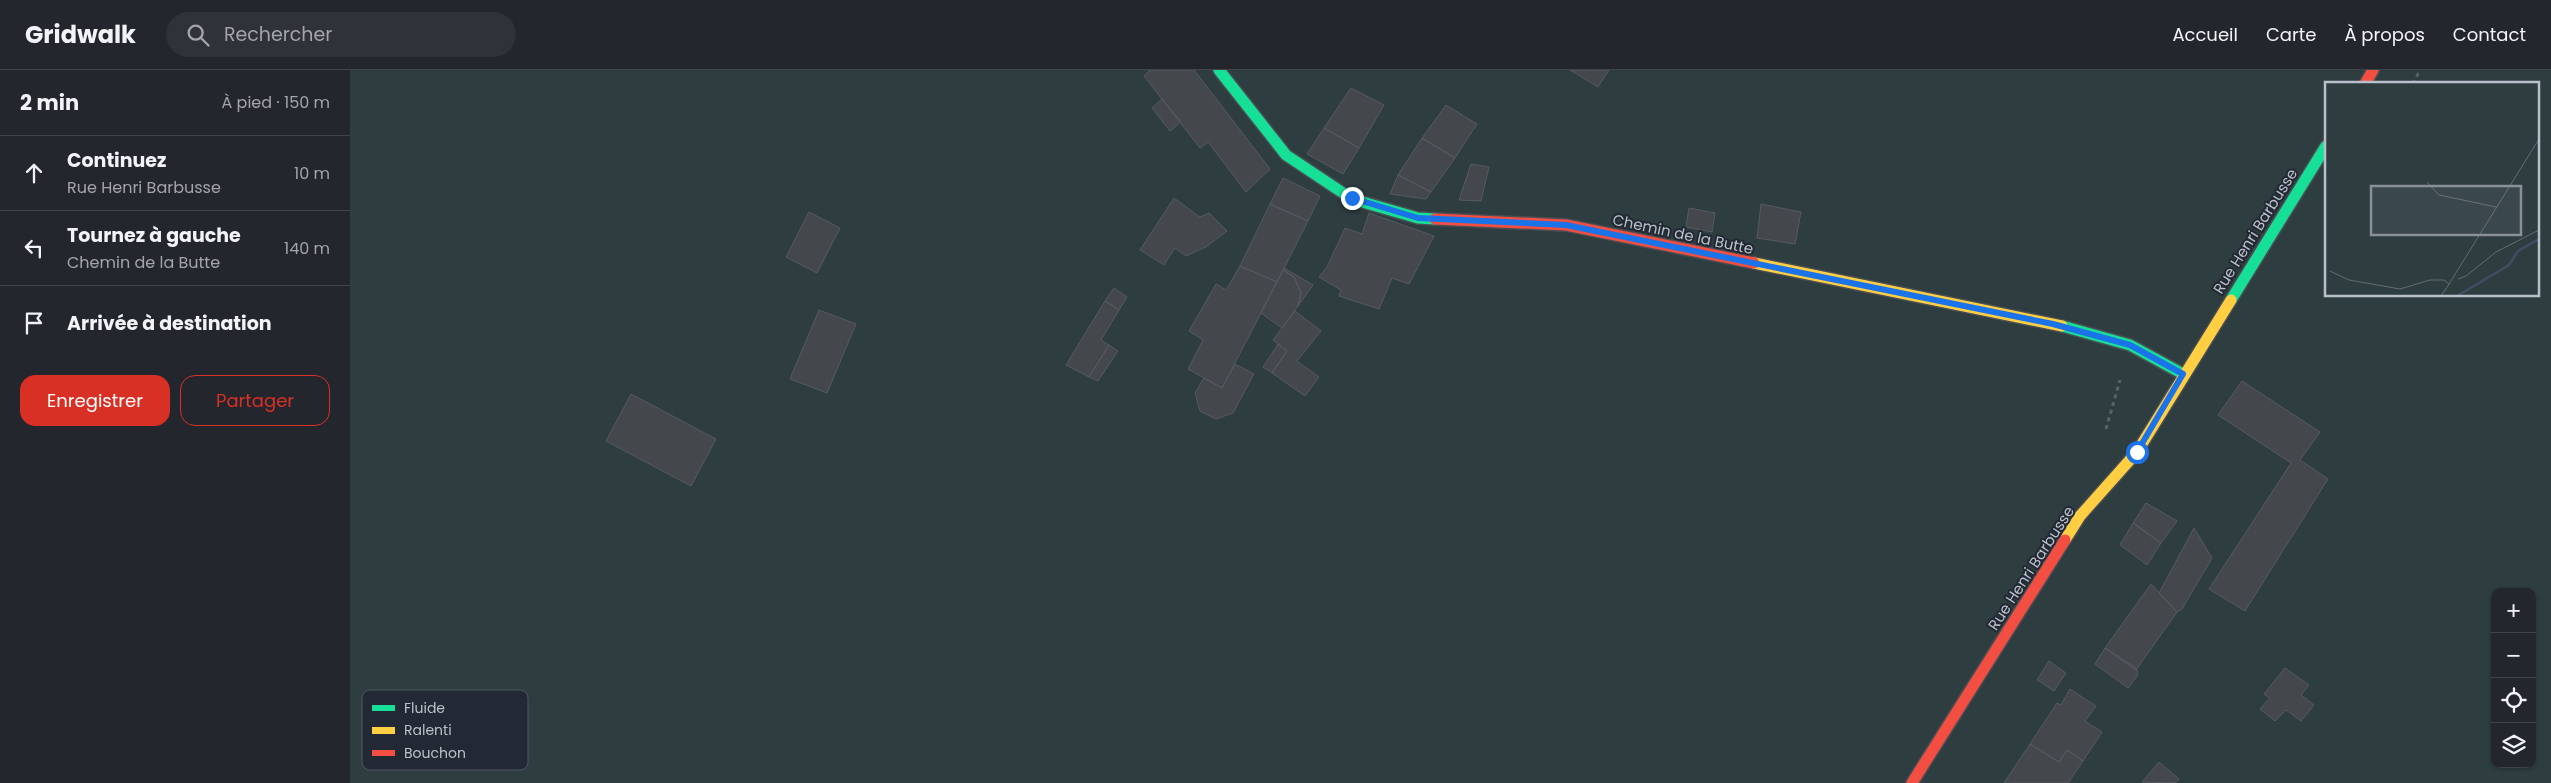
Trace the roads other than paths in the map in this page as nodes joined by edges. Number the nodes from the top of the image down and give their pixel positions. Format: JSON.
{"nodes":[{"id":1,"x":1219,"y":70,"type":"edge"},
{"id":2,"x":2374,"y":70,"type":"edge"},
{"id":3,"x":2366,"y":82,"type":"edge"},
{"id":4,"x":2325,"y":148,"type":"edge"},
{"id":5,"x":2183,"y":374,"type":"junction"},
{"id":6,"x":1912,"y":783,"type":"edge"}],
"edges":[{"from":1,"to":5,"type":"street","name":"Chemin de la Butte"},
{"from":2,"to":3,"type":"street"},
{"from":4,"to":5,"type":"street","name":"Rue Henri Barbusse"},
{"from":5,"to":6,"type":"street","name":"Rue Henri Barbusse"}]}
